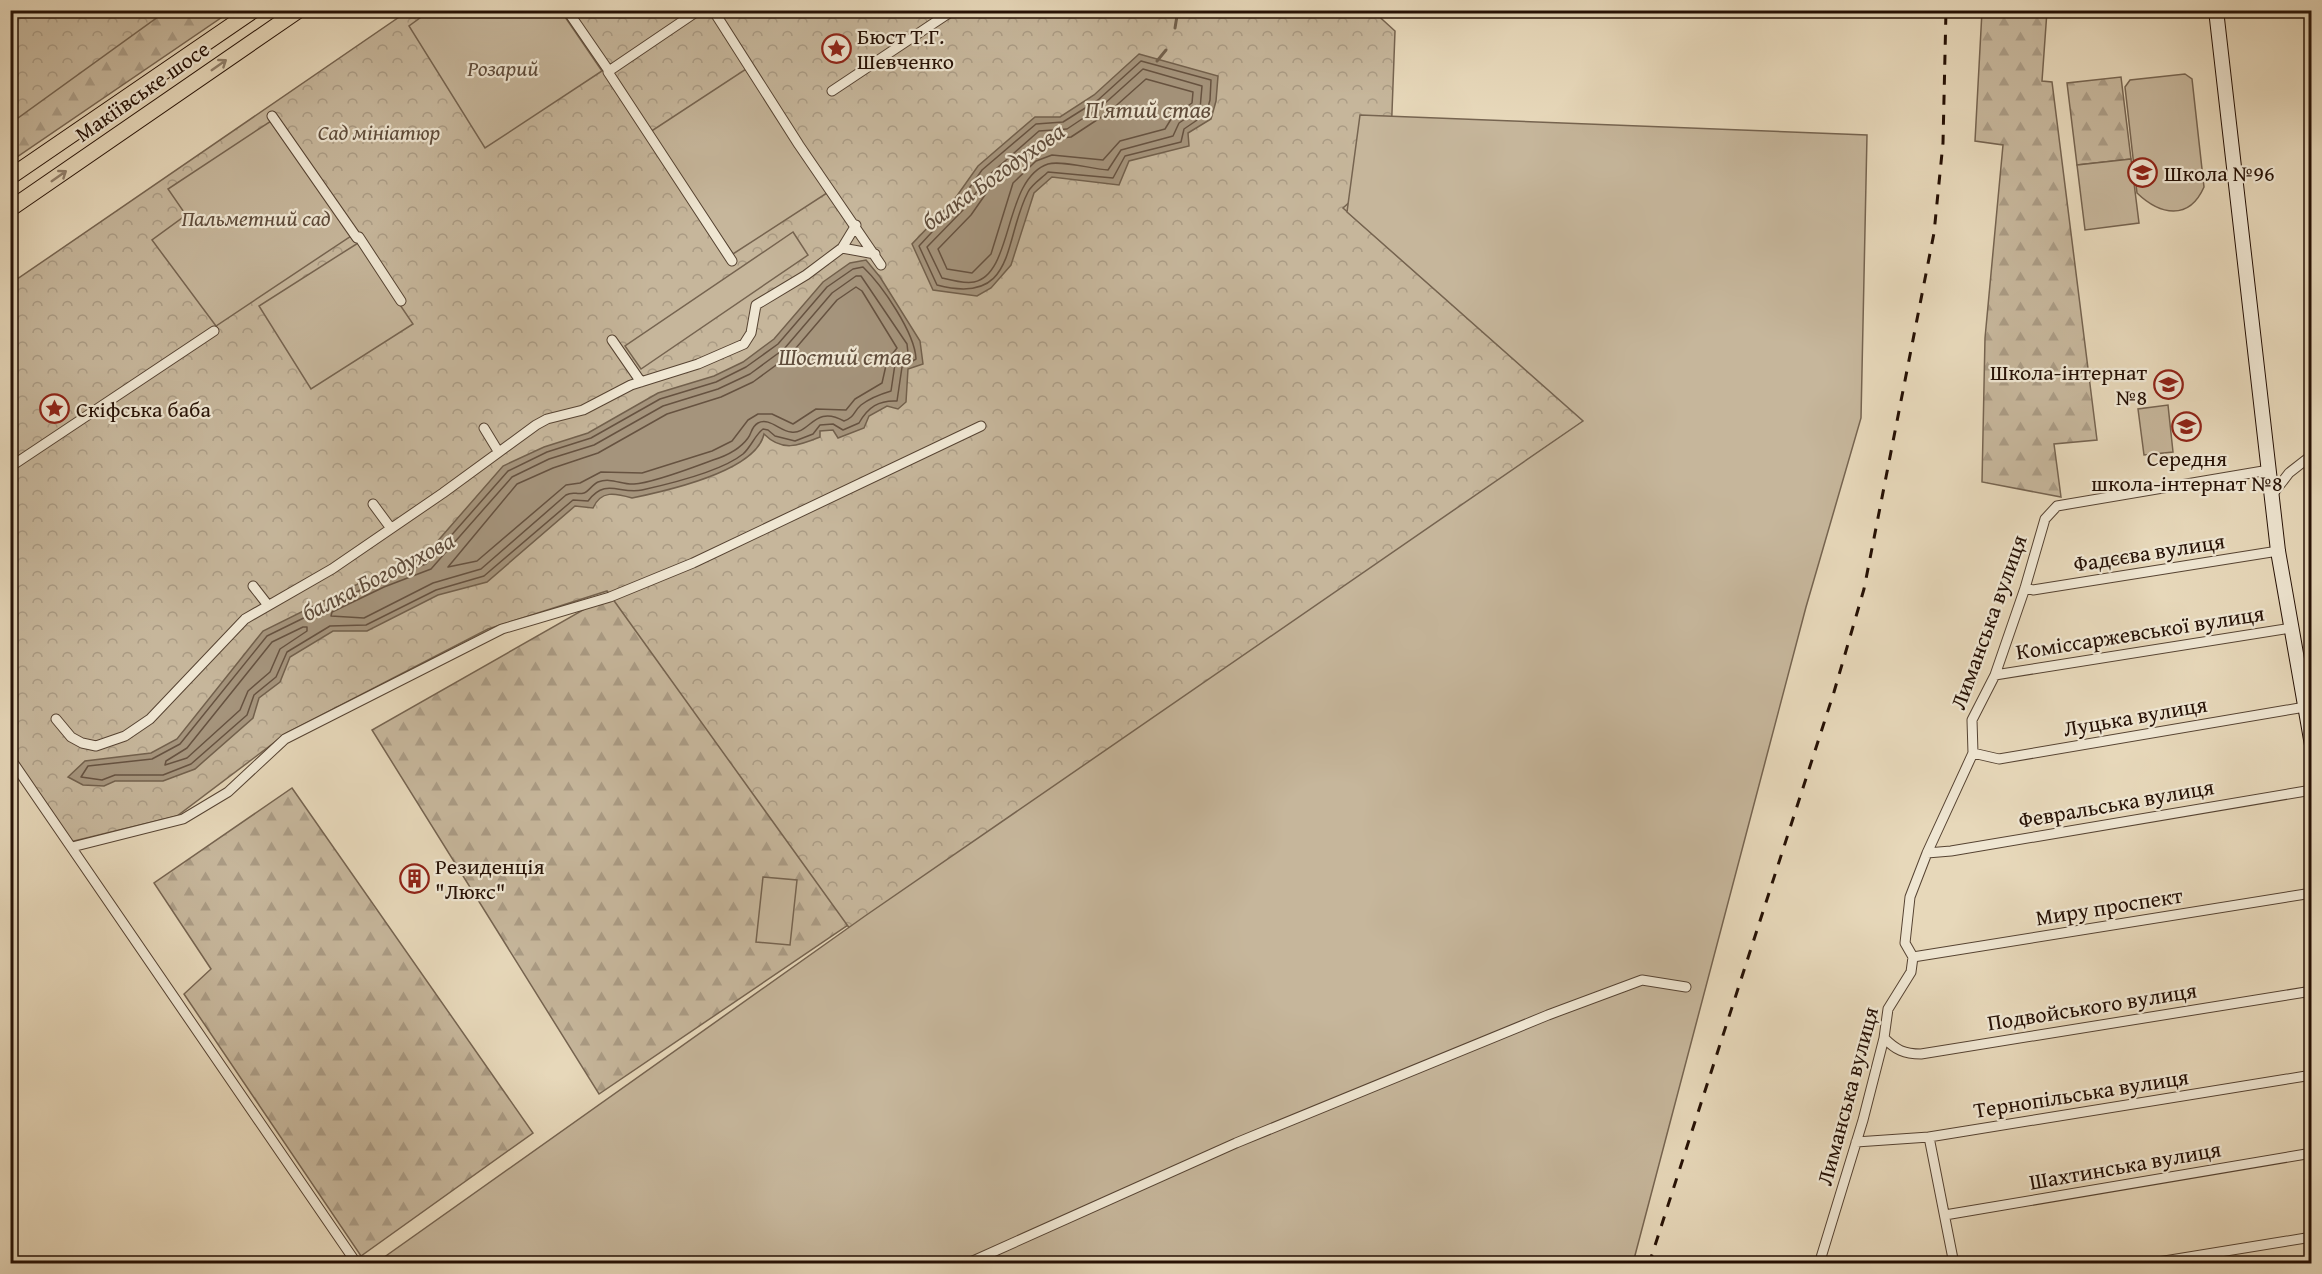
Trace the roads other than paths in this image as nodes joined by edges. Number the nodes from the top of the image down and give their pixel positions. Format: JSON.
{"nodes":[{"id":1,"x":254,"y":10,"type":"edge"},
{"id":2,"x":299,"y":10,"type":"edge"},
{"id":3,"x":567,"y":10,"type":"edge"},
{"id":4,"x":699,"y":10,"type":"edge"},
{"id":5,"x":713,"y":10,"type":"edge"},
{"id":6,"x":947,"y":10,"type":"edge"},
{"id":7,"x":2216,"y":10,"type":"edge"},
{"id":8,"x":608,"y":72,"type":"dead end"},
{"id":9,"x":832,"y":91,"type":"dead end"},
{"id":10,"x":272,"y":116,"type":"dead end"},
{"id":11,"x":10,"y":177,"type":"edge"},
{"id":12,"x":10,"y":209,"type":"edge"},
{"id":13,"x":856,"y":225,"type":"junction"},
{"id":14,"x":842,"y":248,"type":"junction"},
{"id":15,"x":875,"y":254,"type":"junction"},
{"id":16,"x":732,"y":261,"type":"dead end"},
{"id":17,"x":881,"y":265,"type":"dead end"},
{"id":18,"x":401,"y":301,"type":"dead end"},
{"id":19,"x":214,"y":331,"type":"dead end"},
{"id":20,"x":612,"y":340,"type":"dead end"},
{"id":21,"x":641,"y":382,"type":"junction"},
{"id":22,"x":981,"y":426,"type":"dead end"},
{"id":23,"x":484,"y":428,"type":"dead end"},
{"id":24,"x":498,"y":451,"type":"junction"},
{"id":25,"x":2312,"y":454,"type":"edge"},
{"id":26,"x":10,"y":466,"type":"edge"},
{"id":27,"x":2269,"y":470,"type":"junction"},
{"id":28,"x":2272,"y":495,"type":"junction"},
{"id":29,"x":373,"y":504,"type":"dead end"},
{"id":30,"x":390,"y":527,"type":"junction"},
{"id":31,"x":2278,"y":551,"type":"junction"},
{"id":32,"x":253,"y":586,"type":"dead end"},
{"id":33,"x":2025,"y":588,"type":"junction"},
{"id":34,"x":267,"y":604,"type":"junction"},
{"id":35,"x":2291,"y":628,"type":"junction"},
{"id":36,"x":1995,"y":675,"type":"junction"},
{"id":37,"x":2305,"y":707,"type":"junction"},
{"id":38,"x":56,"y":719,"type":"dead end"},
{"id":39,"x":2312,"y":745,"type":"edge"},
{"id":40,"x":1972,"y":753,"type":"junction"},
{"id":41,"x":10,"y":758,"type":"edge"},
{"id":42,"x":2312,"y":790,"type":"edge"},
{"id":43,"x":72,"y":847,"type":"junction"},
{"id":44,"x":1927,"y":853,"type":"junction"},
{"id":45,"x":2312,"y":893,"type":"edge"},
{"id":46,"x":1913,"y":957,"type":"junction"},
{"id":47,"x":1686,"y":987,"type":"dead end"},
{"id":48,"x":2312,"y":991,"type":"edge"},
{"id":49,"x":1884,"y":1038,"type":"junction"},
{"id":50,"x":2312,"y":1075,"type":"edge"},
{"id":51,"x":1929,"y":1137,"type":"junction"},
{"id":52,"x":1856,"y":1142,"type":"junction"},
{"id":53,"x":2312,"y":1153,"type":"edge"},
{"id":54,"x":1945,"y":1215,"type":"junction"},
{"id":55,"x":2312,"y":1237,"type":"edge"},
{"id":56,"x":357,"y":1263,"type":"edge"},
{"id":57,"x":966,"y":1263,"type":"edge"},
{"id":58,"x":1819,"y":1263,"type":"edge"},
{"id":59,"x":1954,"y":1263,"type":"edge"},
{"id":60,"x":2146,"y":1263,"type":"edge"}],
"edges":[{"from":1,"to":11,"type":"main road","name":"Макіївське шосе"},
{"from":12,"to":2,"type":"main road","name":"Макіївське шосе","one_way":true},
{"from":3,"to":4,"type":"street"},
{"from":5,"to":13,"type":"street"},
{"from":6,"to":9,"type":"street"},
{"from":7,"to":27,"type":"main road"},
{"from":8,"to":16,"type":"street"},
{"from":10,"to":18,"type":"street"},
{"from":13,"to":14,"type":"street"},
{"from":13,"to":15,"type":"street"},
{"from":14,"to":15,"type":"street"},
{"from":14,"to":21,"type":"street"},
{"from":15,"to":17,"type":"street"},
{"from":19,"to":26,"type":"street"},
{"from":20,"to":21,"type":"street"},
{"from":21,"to":24,"type":"street"},
{"from":22,"to":43,"type":"street"},
{"from":23,"to":24,"type":"street"},
{"from":24,"to":30,"type":"street"},
{"from":25,"to":28,"type":"street"},
{"from":27,"to":28,"type":"main road"},
{"from":27,"to":33,"type":"street","name":"Лиманська вулиця"},
{"from":28,"to":31,"type":"main road"},
{"from":29,"to":30,"type":"street"},
{"from":30,"to":34,"type":"street"},
{"from":31,"to":33,"type":"street","name":"Фадєєва вулиця"},
{"from":31,"to":35,"type":"main road"},
{"from":32,"to":34,"type":"street"},
{"from":33,"to":36,"type":"street","name":"Лиманська вулиця"},
{"from":34,"to":38,"type":"street"},
{"from":35,"to":36,"type":"street","name":"Коміссаржевської вулиця"},
{"from":35,"to":37,"type":"main road"},
{"from":36,"to":40,"type":"street","name":"Лиманська вулиця"},
{"from":37,"to":39,"type":"main road"},
{"from":37,"to":40,"type":"street","name":"Луцька вулиця"},
{"from":40,"to":44,"type":"street","name":"Лиманська вулиця"},
{"from":41,"to":43,"type":"street"},
{"from":42,"to":44,"type":"street","name":"Февральська вулиця"},
{"from":43,"to":56,"type":"street"},
{"from":44,"to":46,"type":"street","name":"Лиманська вулиця"},
{"from":45,"to":46,"type":"street","name":"Миру проспект"},
{"from":46,"to":49,"type":"street","name":"Лиманська вулиця"},
{"from":47,"to":57,"type":"street"},
{"from":48,"to":49,"type":"street","name":"Подвойського вулиця"},
{"from":49,"to":52,"type":"street","name":"Лиманська вулиця"},
{"from":50,"to":51,"type":"street","name":"Тернопільська вулиця"},
{"from":51,"to":52,"type":"street","name":"Тернопільська вулиця"},
{"from":51,"to":54,"type":"street"},
{"from":52,"to":58,"type":"street","name":"Лиманська вулиця"},
{"from":53,"to":54,"type":"street","name":"Шахтинська вулиця"},
{"from":54,"to":59,"type":"street"},
{"from":55,"to":60,"type":"street"}]}
